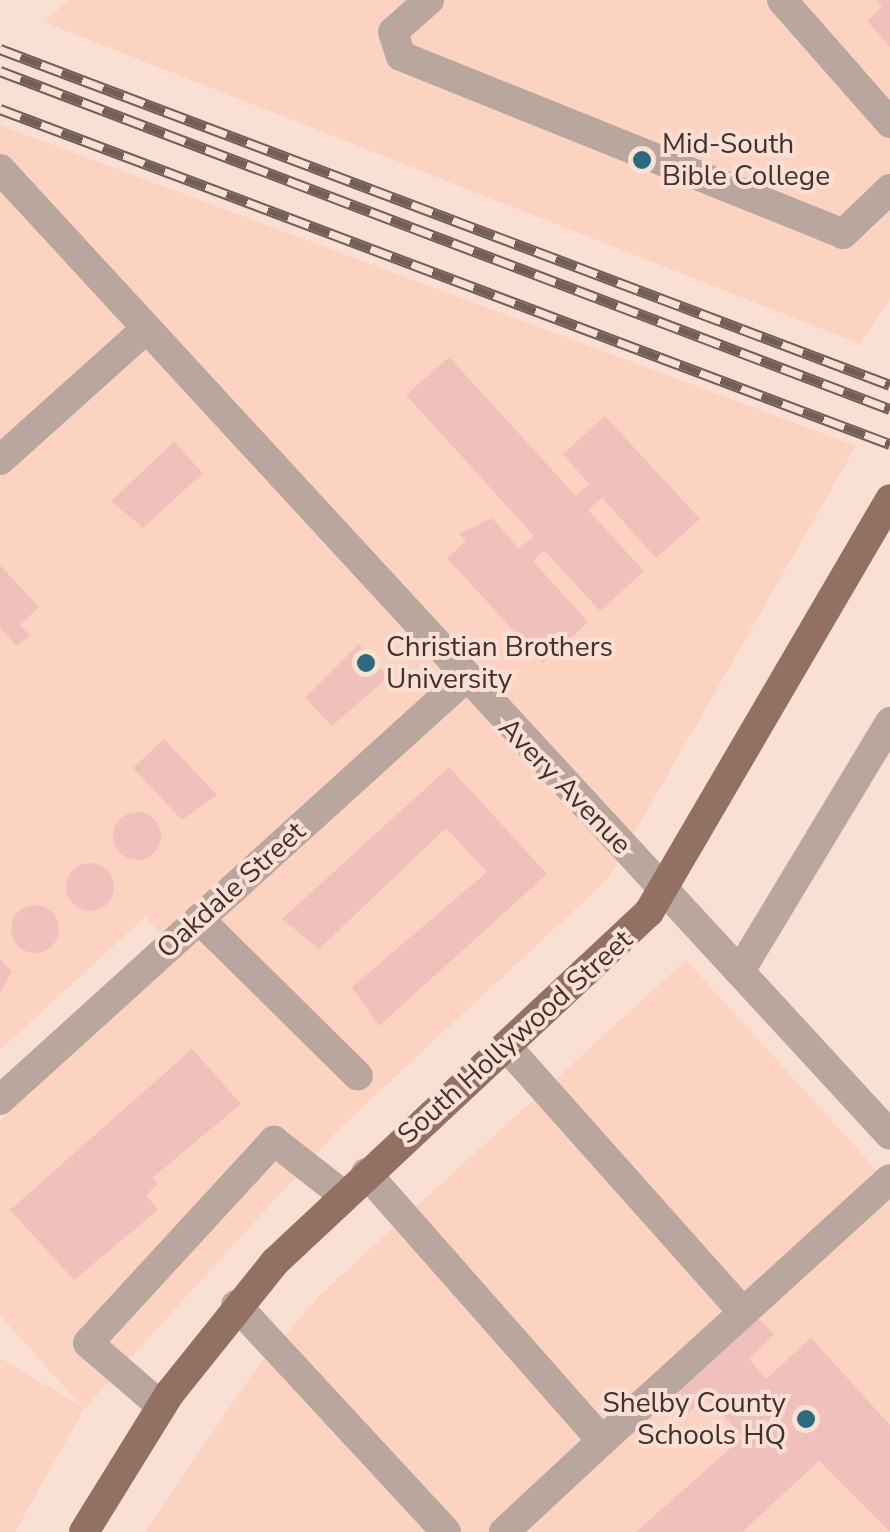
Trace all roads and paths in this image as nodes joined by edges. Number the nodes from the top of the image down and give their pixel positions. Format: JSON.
{"nodes":[{"id":1,"x":429,"y":0,"type":"edge"},
{"id":2,"x":782,"y":0,"type":"edge"},
{"id":3,"x":890,"y":123,"type":"edge"},
{"id":4,"x":0,"y":169,"type":"edge"},
{"id":5,"x":890,"y":189,"type":"edge"},
{"id":6,"x":144,"y":331,"type":"junction"},
{"id":7,"x":0,"y":460,"type":"edge"},
{"id":8,"x":890,"y":500,"type":"edge"},
{"id":9,"x":462,"y":680,"type":"junction"},
{"id":10,"x":890,"y":722,"type":"edge"},
{"id":11,"x":666,"y":889,"type":"junction"},
{"id":12,"x":199,"y":919,"type":"junction"},
{"id":13,"x":740,"y":971,"type":"junction"},
{"id":14,"x":506,"y":1046,"type":"junction"},
{"id":15,"x":358,"y":1076,"type":"dead end"},
{"id":16,"x":0,"y":1100,"type":"edge"},
{"id":17,"x":890,"y":1135,"type":"edge"},
{"id":18,"x":366,"y":1173,"type":"junction"},
{"id":19,"x":890,"y":1178,"type":"edge"},
{"id":20,"x":343,"y":1195,"type":"junction"},
{"id":21,"x":236,"y":1306,"type":"junction"},
{"id":22,"x":743,"y":1312,"type":"junction"},
{"id":23,"x":161,"y":1406,"type":"junction"},
{"id":24,"x":602,"y":1441,"type":"junction"},
{"id":25,"x":84,"y":1532,"type":"edge"},
{"id":26,"x":446,"y":1532,"type":"edge"},
{"id":27,"x":504,"y":1532,"type":"edge"}],
"edges":[{"from":1,"to":5,"type":"street"},
{"from":2,"to":3,"type":"street"},
{"from":4,"to":6,"type":"street","name":"Avery Avenue"},
{"from":6,"to":7,"type":"street"},
{"from":6,"to":9,"type":"street","name":"Avery Avenue"},
{"from":8,"to":11,"type":"main road","name":"South Hollywood Street"},
{"from":9,"to":11,"type":"street","name":"Avery Avenue"},
{"from":9,"to":12,"type":"street","name":"Oakdale Street"},
{"from":10,"to":13,"type":"street"},
{"from":11,"to":13,"type":"street","name":"Avery Avenue"},
{"from":11,"to":14,"type":"main road","name":"South Hollywood Street"},
{"from":12,"to":15,"type":"street"},
{"from":12,"to":16,"type":"street","name":"Oakdale Street"},
{"from":13,"to":17,"type":"street","name":"Avery Avenue"},
{"from":14,"to":18,"type":"main road","name":"South Hollywood Street"},
{"from":14,"to":22,"type":"street"},
{"from":18,"to":20,"type":"main road","name":"South Hollywood Street"},
{"from":18,"to":24,"type":"street"},
{"from":19,"to":22,"type":"street"},
{"from":20,"to":21,"type":"main road","name":"South Hollywood Street"},
{"from":20,"to":23,"type":"street"},
{"from":21,"to":23,"type":"main road","name":"South Hollywood Street"},
{"from":21,"to":26,"type":"street"},
{"from":22,"to":24,"type":"street"},
{"from":23,"to":25,"type":"main road","name":"South Hollywood Street"},
{"from":24,"to":27,"type":"street"}]}
